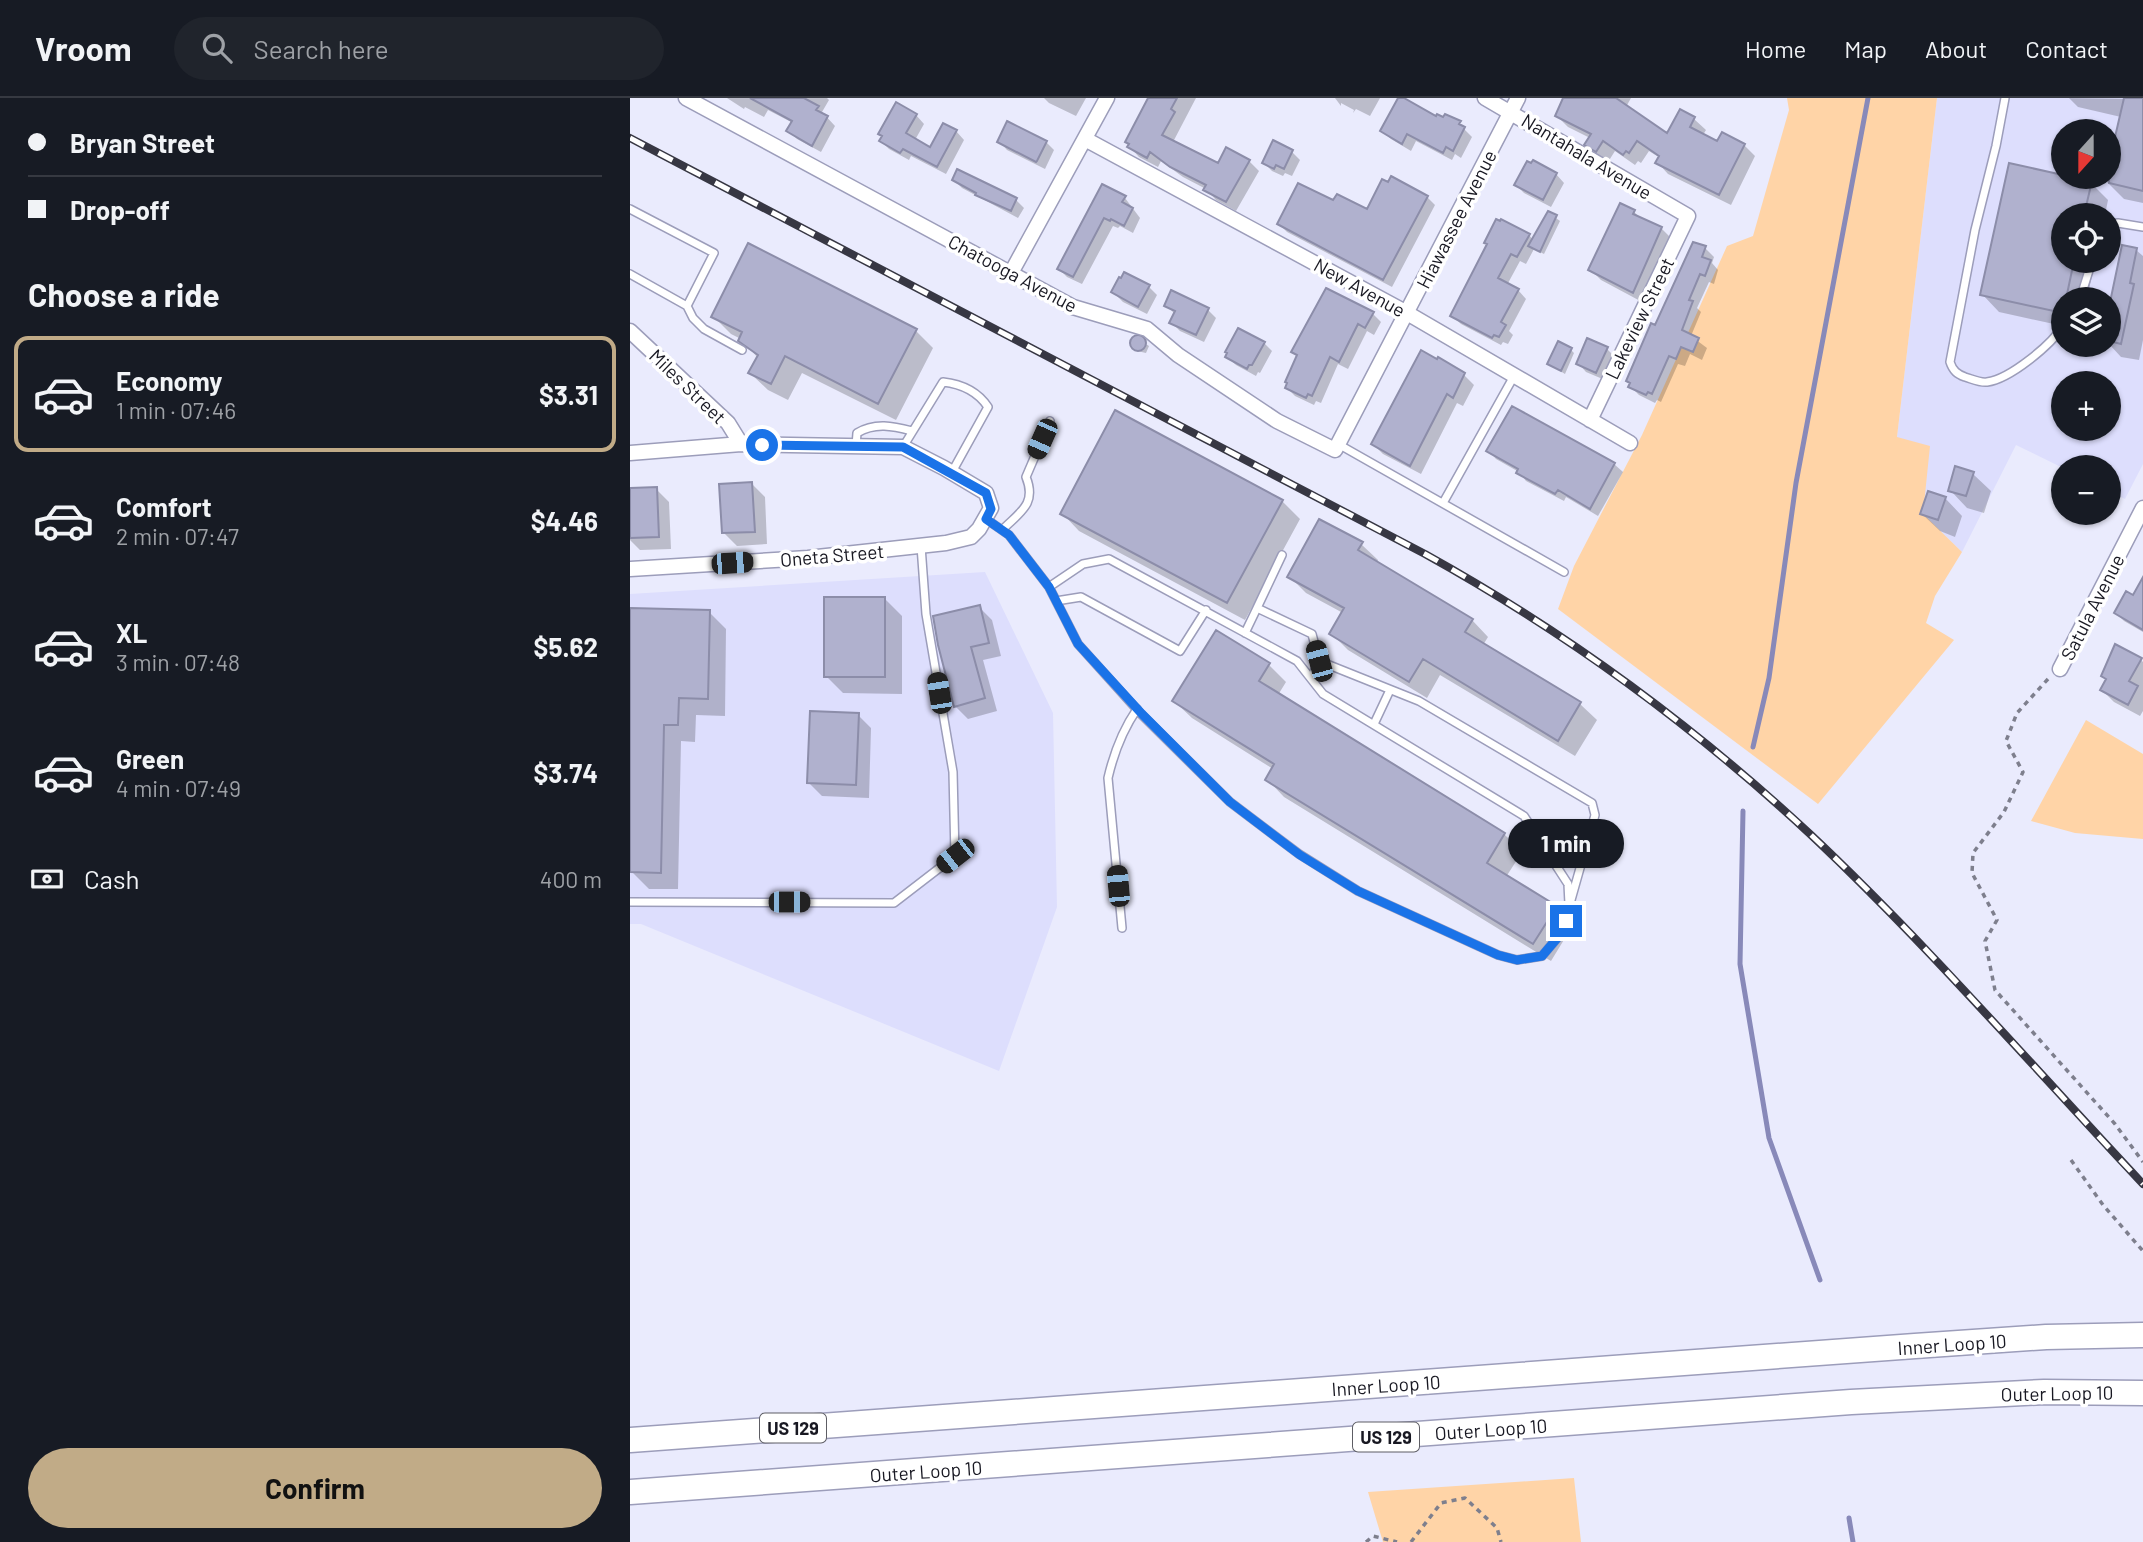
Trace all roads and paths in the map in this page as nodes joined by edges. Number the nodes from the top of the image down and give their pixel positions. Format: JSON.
{"nodes":[{"id":1,"x":686,"y":98,"type":"edge"},
{"id":2,"x":1107,"y":98,"type":"edge"},
{"id":3,"x":1485,"y":98,"type":"edge"},
{"id":4,"x":1518,"y":98,"type":"edge"},
{"id":5,"x":2005,"y":98,"type":"edge"},
{"id":6,"x":1511,"y":112,"type":"junction"},
{"id":7,"x":1085,"y":139,"type":"junction"},
{"id":8,"x":630,"y":209,"type":"edge"},
{"id":9,"x":1688,"y":216,"type":"joint"},
{"id":10,"x":2121,"y":223,"type":"edge"},
{"id":11,"x":2143,"y":227,"type":"edge"},
{"id":12,"x":1012,"y":273,"type":"junction"},
{"id":13,"x":630,"y":274,"type":"edge"},
{"id":14,"x":687,"y":306,"type":"junction"},
{"id":15,"x":1408,"y":313,"type":"junction"},
{"id":16,"x":630,"y":331,"type":"edge"},
{"id":17,"x":2051,"y":341,"type":"edge"},
{"id":18,"x":742,"y":350,"type":"dead end"},
{"id":19,"x":1514,"y":376,"type":"junction"},
{"id":20,"x":1590,"y":420,"type":"junction"},
{"id":21,"x":1050,"y":421,"type":"dead end"},
{"id":22,"x":912,"y":431,"type":"junction"},
{"id":23,"x":1630,"y":443,"type":"dead end"},
{"id":24,"x":741,"y":444,"type":"junction"},
{"id":25,"x":856,"y":446,"type":"junction"},
{"id":26,"x":903,"y":447,"type":"junction"},
{"id":27,"x":1337,"y":447,"type":"junction"},
{"id":28,"x":630,"y":453,"type":"edge"},
{"id":29,"x":951,"y":472,"type":"junction"},
{"id":30,"x":1443,"y":503,"type":"junction"},
{"id":31,"x":2143,"y":508,"type":"edge"},
{"id":32,"x":986,"y":519,"type":"junction"},
{"id":33,"x":1002,"y":530,"type":"junction"},
{"id":34,"x":921,"y":546,"type":"junction"},
{"id":35,"x":1282,"y":555,"type":"dead end"},
{"id":36,"x":630,"y":569,"type":"edge"},
{"id":37,"x":1564,"y":572,"type":"dead end"},
{"id":38,"x":1049,"y":587,"type":"junction"},
{"id":39,"x":1056,"y":601,"type":"junction"},
{"id":40,"x":1257,"y":608,"type":"junction"},
{"id":41,"x":1206,"y":610,"type":"junction"},
{"id":42,"x":1245,"y":633,"type":"junction"},
{"id":43,"x":1319,"y":661,"type":"junction"},
{"id":44,"x":2060,"y":668,"type":"joint"},
{"id":45,"x":1311,"y":678,"type":"junction"},
{"id":46,"x":1390,"y":690,"type":"junction"},
{"id":47,"x":1137,"y":709,"type":"junction"},
{"id":48,"x":1374,"y":724,"type":"junction"},
{"id":49,"x":630,"y":902,"type":"edge"},
{"id":50,"x":1570,"y":904,"type":"junction"},
{"id":51,"x":1122,"y":928,"type":"dead end"},
{"id":52,"x":2071,"y":1160,"type":"dead end"},
{"id":53,"x":2143,"y":1162,"type":"edge"},
{"id":54,"x":2143,"y":1251,"type":"edge"},
{"id":55,"x":2141,"y":1334,"type":"edge"},
{"id":56,"x":2143,"y":1394,"type":"edge"},
{"id":57,"x":630,"y":1429,"type":"edge"},
{"id":58,"x":688,"y":1436,"type":"junction"},
{"id":59,"x":630,"y":1440,"type":"edge"},
{"id":60,"x":779,"y":1481,"type":"junction"},
{"id":61,"x":630,"y":1492,"type":"edge"},
{"id":62,"x":630,"y":1506,"type":"edge"},
{"id":63,"x":1366,"y":1542,"type":"edge"},
{"id":64,"x":1396,"y":1542,"type":"edge"},
{"id":65,"x":1411,"y":1542,"type":"edge"},
{"id":66,"x":1501,"y":1542,"type":"edge"}],
"edges":[{"from":1,"to":12,"type":"street","name":"Chatooga Avenue"},
{"from":2,"to":7,"type":"street"},
{"from":3,"to":6,"type":"street","name":"Nantahala Avenue"},
{"from":4,"to":6,"type":"street","name":"Hiawassee Avenue"},
{"from":5,"to":17,"type":"lane"},
{"from":6,"to":9,"type":"street","name":"Nantahala Avenue"},
{"from":6,"to":15,"type":"street","name":"Hiawassee Avenue"},
{"from":7,"to":12,"type":"street"},
{"from":7,"to":15,"type":"street","name":"New Avenue"},
{"from":8,"to":14,"type":"lane"},
{"from":9,"to":20,"type":"street","name":"Lakeview Street"},
{"from":10,"to":11,"type":"lane"},
{"from":12,"to":27,"type":"street","name":"Chatooga Avenue"},
{"from":13,"to":14,"type":"lane"},
{"from":14,"to":18,"type":"lane"},
{"from":15,"to":19,"type":"street","name":"New Avenue"},
{"from":15,"to":27,"type":"street","name":"Hiawassee Avenue"},
{"from":16,"to":24,"type":"street","name":"Miles Street"},
{"from":19,"to":20,"type":"street","name":"New Avenue"},
{"from":19,"to":30,"type":"lane"},
{"from":20,"to":23,"type":"street","name":"New Avenue"},
{"from":21,"to":33,"type":"lane"},
{"from":22,"to":25,"type":"lane"},
{"from":22,"to":26,"type":"lane"},
{"from":22,"to":29,"type":"lane"},
{"from":24,"to":25,"type":"street"},
{"from":24,"to":28,"type":"street"},
{"from":25,"to":26,"type":"street"},
{"from":26,"to":29,"type":"street"},
{"from":27,"to":30,"type":"lane"},
{"from":29,"to":32,"type":"street"},
{"from":30,"to":37,"type":"lane"},
{"from":31,"to":44,"type":"street","name":"Satula Avenue"},
{"from":32,"to":33,"type":"lane"},
{"from":32,"to":34,"type":"street","name":"Oneta Street"},
{"from":33,"to":38,"type":"lane"},
{"from":34,"to":36,"type":"street","name":"Oneta Street"},
{"from":34,"to":49,"type":"lane"},
{"from":35,"to":40,"type":"lane"},
{"from":38,"to":39,"type":"lane"},
{"from":38,"to":41,"type":"lane"},
{"from":39,"to":41,"type":"lane"},
{"from":39,"to":47,"type":"lane"},
{"from":40,"to":42,"type":"lane"},
{"from":40,"to":43,"type":"lane"},
{"from":41,"to":42,"type":"lane"},
{"from":42,"to":45,"type":"lane"},
{"from":43,"to":45,"type":"lane"},
{"from":43,"to":46,"type":"lane"},
{"from":44,"to":53,"type":"path"},
{"from":45,"to":48,"type":"lane"},
{"from":46,"to":48,"type":"lane"},
{"from":46,"to":50,"type":"lane"},
{"from":47,"to":50,"type":"lane"},
{"from":47,"to":51,"type":"lane"},
{"from":48,"to":50,"type":"lane"},
{"from":52,"to":54,"type":"path"},
{"from":55,"to":58,"type":"highway","name":"Inner Loop 10","number":"US 129"},
{"from":56,"to":60,"type":"highway","name":"Outer Loop 10","number":"US 129"},
{"from":57,"to":58,"type":"highway"},
{"from":58,"to":59,"type":"highway","name":"Inner Loop 10","number":"US 129"},
{"from":60,"to":61,"type":"highway","name":"Outer Loop 10","number":"US 129"},
{"from":60,"to":62,"type":"highway"},
{"from":63,"to":64,"type":"path"},
{"from":65,"to":66,"type":"path"}]}
